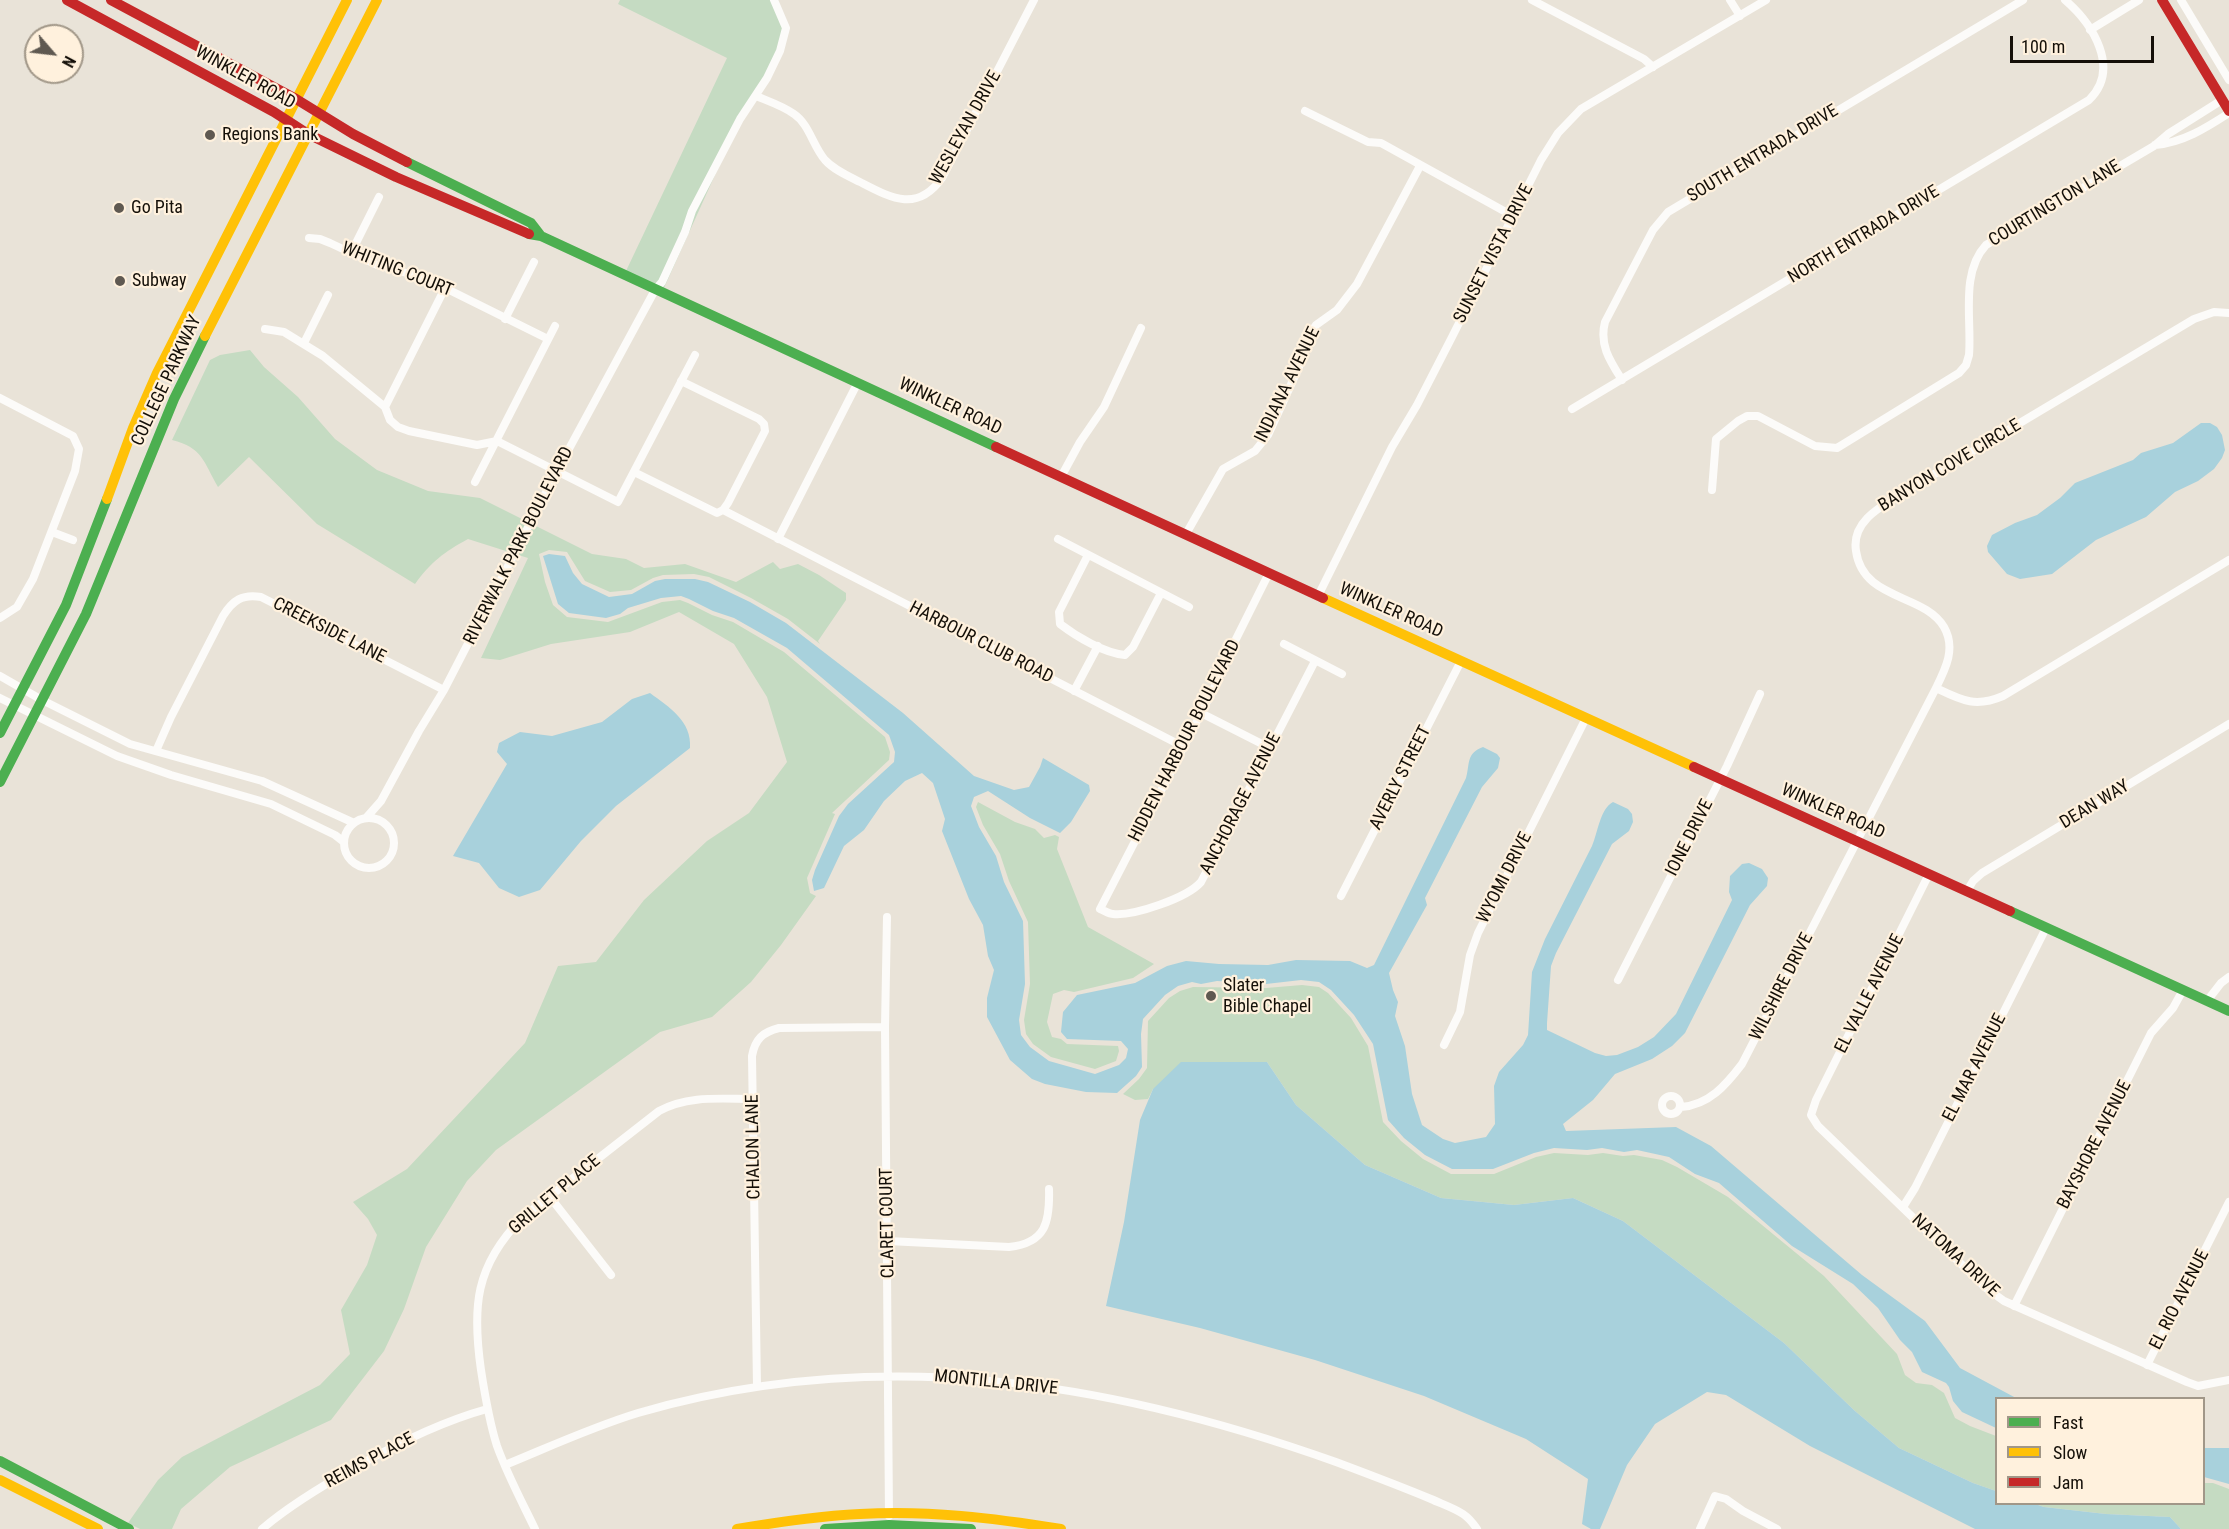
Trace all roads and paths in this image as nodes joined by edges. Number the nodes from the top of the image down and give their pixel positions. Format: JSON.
{"nodes":[{"id":1,"x":67,"y":0,"type":"edge"},
{"id":2,"x":111,"y":0,"type":"edge"},
{"id":3,"x":347,"y":0,"type":"edge"},
{"id":4,"x":376,"y":0,"type":"edge"},
{"id":5,"x":774,"y":0,"type":"edge"},
{"id":6,"x":1034,"y":0,"type":"edge"},
{"id":7,"x":1532,"y":0,"type":"edge"},
{"id":8,"x":1730,"y":0,"type":"edge"},
{"id":9,"x":1766,"y":0,"type":"edge"},
{"id":10,"x":2023,"y":0,"type":"edge"},
{"id":11,"x":2065,"y":0,"type":"edge"},
{"id":12,"x":2139,"y":0,"type":"edge"},
{"id":13,"x":2162,"y":0,"type":"edge"},
{"id":14,"x":2181,"y":0,"type":"edge"},
{"id":15,"x":1740,"y":16,"type":"junction"},
{"id":16,"x":2090,"y":30,"type":"junction"},
{"id":17,"x":1653,"y":67,"type":"junction"},
{"id":18,"x":2229,"y":80,"type":"edge"},
{"id":19,"x":756,"y":96,"type":"junction"},
{"id":20,"x":296,"y":99,"type":"junction"},
{"id":21,"x":2223,"y":100,"type":"junction"},
{"id":22,"x":1305,"y":111,"type":"dead end"},
{"id":23,"x":2229,"y":112,"type":"edge"},
{"id":24,"x":318,"y":114,"type":"junction"},
{"id":25,"x":286,"y":118,"type":"junction"},
{"id":26,"x":308,"y":134,"type":"junction"},
{"id":27,"x":2154,"y":146,"type":"junction"},
{"id":28,"x":1420,"y":166,"type":"junction"},
{"id":29,"x":379,"y":197,"type":"dead end"},
{"id":30,"x":1513,"y":216,"type":"junction"},
{"id":31,"x":541,"y":236,"type":"junction"},
{"id":32,"x":309,"y":238,"type":"dead end"},
{"id":33,"x":351,"y":253,"type":"junction"},
{"id":34,"x":534,"y":262,"type":"dead end"},
{"id":35,"x":445,"y":288,"type":"junction"},
{"id":36,"x":655,"y":290,"type":"junction"},
{"id":37,"x":328,"y":295,"type":"dead end"},
{"id":38,"x":2229,"y":313,"type":"edge"},
{"id":39,"x":505,"y":319,"type":"junction"},
{"id":40,"x":555,"y":326,"type":"dead end"},
{"id":41,"x":1141,"y":328,"type":"dead end"},
{"id":42,"x":265,"y":329,"type":"dead end"},
{"id":43,"x":548,"y":339,"type":"junction"},
{"id":44,"x":304,"y":343,"type":"junction"},
{"id":45,"x":694,"y":355,"type":"dead end"},
{"id":46,"x":1622,"y":380,"type":"junction"},
{"id":47,"x":681,"y":381,"type":"junction"},
{"id":48,"x":858,"y":382,"type":"junction"},
{"id":49,"x":0,"y":398,"type":"edge"},
{"id":50,"x":385,"y":407,"type":"junction"},
{"id":51,"x":1572,"y":409,"type":"dead end"},
{"id":52,"x":497,"y":441,"type":"junction"},
{"id":53,"x":556,"y":471,"type":"junction"},
{"id":54,"x":634,"y":472,"type":"junction"},
{"id":55,"x":1061,"y":477,"type":"junction"},
{"id":56,"x":475,"y":482,"type":"dead end"},
{"id":57,"x":1712,"y":490,"type":"dead end"},
{"id":58,"x":723,"y":510,"type":"junction"},
{"id":59,"x":52,"y":532,"type":"junction"},
{"id":60,"x":1186,"y":534,"type":"junction"},
{"id":61,"x":778,"y":539,"type":"junction"},
{"id":62,"x":1058,"y":539,"type":"dead end"},
{"id":63,"x":73,"y":540,"type":"dead end"},
{"id":64,"x":1088,"y":555,"type":"junction"},
{"id":65,"x":2229,"y":560,"type":"edge"},
{"id":66,"x":1269,"y":573,"type":"junction"},
{"id":67,"x":1161,"y":593,"type":"junction"},
{"id":68,"x":1318,"y":596,"type":"junction"},
{"id":69,"x":1189,"y":607,"type":"dead end"},
{"id":70,"x":0,"y":618,"type":"edge"},
{"id":71,"x":1284,"y":644,"type":"dead end"},
{"id":72,"x":1098,"y":646,"type":"junction"},
{"id":73,"x":1315,"y":661,"type":"junction"},
{"id":74,"x":1461,"y":661,"type":"junction"},
{"id":75,"x":1342,"y":674,"type":"dead end"},
{"id":76,"x":0,"y":676,"type":"edge"},
{"id":77,"x":22,"y":688,"type":"junction"},
{"id":78,"x":1936,"y":688,"type":"junction"},
{"id":79,"x":444,"y":690,"type":"junction"},
{"id":80,"x":1074,"y":691,"type":"junction"},
{"id":81,"x":1760,"y":694,"type":"dead end"},
{"id":82,"x":0,"y":698,"type":"edge"},
{"id":83,"x":42,"y":700,"type":"junction"},
{"id":84,"x":14,"y":705,"type":"junction"},
{"id":85,"x":1201,"y":713,"type":"junction"},
{"id":86,"x":34,"y":716,"type":"junction"},
{"id":87,"x":1586,"y":718,"type":"junction"},
{"id":88,"x":2229,"y":724,"type":"edge"},
{"id":89,"x":0,"y":733,"type":"edge"},
{"id":90,"x":1184,"y":747,"type":"junction"},
{"id":91,"x":1270,"y":748,"type":"junction"},
{"id":92,"x":156,"y":751,"type":"junction"},
{"id":93,"x":1720,"y":779,"type":"junction"},
{"id":94,"x":0,"y":782,"type":"edge"},
{"id":95,"x":381,"y":801,"type":"junction"},
{"id":96,"x":366,"y":818,"type":"junction"},
{"id":97,"x":382,"y":822,"type":"junction"},
{"id":98,"x":354,"y":823,"type":"junction"},
{"id":99,"x":1856,"y":841,"type":"junction"},
{"id":100,"x":344,"y":842,"type":"junction"},
{"id":101,"x":1929,"y":874,"type":"junction"},
{"id":102,"x":1967,"y":891,"type":"junction"},
{"id":103,"x":1341,"y":896,"type":"dead end"},
{"id":104,"x":1100,"y":909,"type":"joint"},
{"id":105,"x":886,"y":917,"type":"dead end"},
{"id":106,"x":2046,"y":928,"type":"junction"},
{"id":107,"x":2229,"y":977,"type":"edge"},
{"id":108,"x":1618,"y":980,"type":"dead end"},
{"id":109,"x":2183,"y":990,"type":"junction"},
{"id":110,"x":2207,"y":1001,"type":"junction"},
{"id":111,"x":2229,"y":1011,"type":"edge"},
{"id":112,"x":885,"y":1027,"type":"junction"},
{"id":113,"x":1444,"y":1045,"type":"dead end"},
{"id":114,"x":753,"y":1099,"type":"junction"},
{"id":115,"x":1681,"y":1107,"type":"dead end"},
{"id":116,"x":1811,"y":1115,"type":"joint"},
{"id":117,"x":1049,"y":1189,"type":"dead end"},
{"id":118,"x":550,"y":1197,"type":"junction"},
{"id":119,"x":2229,"y":1202,"type":"edge"},
{"id":120,"x":1903,"y":1207,"type":"junction"},
{"id":121,"x":888,"y":1241,"type":"junction"},
{"id":122,"x":612,"y":1275,"type":"dead end"},
{"id":123,"x":2014,"y":1306,"type":"junction"},
{"id":124,"x":2147,"y":1365,"type":"junction"},
{"id":125,"x":889,"y":1375,"type":"junction"},
{"id":126,"x":2229,"y":1380,"type":"edge"},
{"id":127,"x":758,"y":1386,"type":"junction"},
{"id":128,"x":487,"y":1409,"type":"junction"},
{"id":129,"x":0,"y":1461,"type":"edge"},
{"id":130,"x":505,"y":1465,"type":"junction"},
{"id":131,"x":0,"y":1480,"type":"edge"},
{"id":132,"x":890,"y":1512,"type":"junction"},
{"id":133,"x":889,"y":1527,"type":"edge"},
{"id":134,"x":1476,"y":1527,"type":"edge"},
{"id":135,"x":745,"y":1528,"type":"edge"},
{"id":136,"x":98,"y":1529,"type":"edge"},
{"id":137,"x":129,"y":1529,"type":"edge"},
{"id":138,"x":262,"y":1529,"type":"edge"},
{"id":139,"x":535,"y":1529,"type":"edge"},
{"id":140,"x":825,"y":1529,"type":"edge"},
{"id":141,"x":971,"y":1529,"type":"edge"},
{"id":142,"x":1061,"y":1529,"type":"edge"},
{"id":143,"x":1700,"y":1529,"type":"edge"},
{"id":144,"x":1777,"y":1529,"type":"edge"}],
"edges":[{"from":1,"to":25,"type":"street","name":"WINKLER ROAD"},
{"from":2,"to":20,"type":"street","name":"WINKLER ROAD"},
{"from":3,"to":20,"type":"street","name":"COLLEGE PARKWAY"},
{"from":4,"to":24,"type":"street","name":"COLLEGE PARKWAY"},
{"from":5,"to":19,"type":"street","name":"RIVERWALK PARK BOULEVARD"},
{"from":6,"to":19,"type":"street","name":"WESLEYAN DRIVE"},
{"from":7,"to":17,"type":"street"},
{"from":8,"to":15,"type":"street"},
{"from":9,"to":15,"type":"street","name":"SUNSET VISTA DRIVE"},
{"from":10,"to":46,"type":"street","name":"SOUTH ENTRADA DRIVE"},
{"from":11,"to":16,"type":"street"},
{"from":12,"to":16,"type":"street"},
{"from":13,"to":21,"type":"street"},
{"from":14,"to":18,"type":"street"},
{"from":15,"to":17,"type":"street","name":"SUNSET VISTA DRIVE"},
{"from":16,"to":46,"type":"street","name":"NORTH ENTRADA DRIVE"},
{"from":17,"to":30,"type":"street","name":"SUNSET VISTA DRIVE"},
{"from":19,"to":36,"type":"street","name":"RIVERWALK PARK BOULEVARD"},
{"from":20,"to":24,"type":"street","name":"WINKLER ROAD"},
{"from":20,"to":25,"type":"street","name":"COLLEGE PARKWAY"},
{"from":21,"to":23,"type":"street"},
{"from":21,"to":27,"type":"street","name":"COURTINGTON LANE"},
{"from":22,"to":28,"type":"street"},
{"from":23,"to":27,"type":"street","name":"COURTINGTON LANE"},
{"from":24,"to":26,"type":"street","name":"COLLEGE PARKWAY"},
{"from":24,"to":31,"type":"street","name":"WINKLER ROAD"},
{"from":25,"to":26,"type":"street","name":"WINKLER ROAD"},
{"from":25,"to":77,"type":"street","name":"COLLEGE PARKWAY"},
{"from":26,"to":31,"type":"street","name":"WINKLER ROAD"},
{"from":26,"to":83,"type":"street","name":"COLLEGE PARKWAY"},
{"from":27,"to":57,"type":"street","name":"COURTINGTON LANE"},
{"from":28,"to":30,"type":"street"},
{"from":28,"to":60,"type":"street","name":"INDIANA AVENUE"},
{"from":29,"to":33,"type":"street"},
{"from":30,"to":68,"type":"street","name":"SUNSET VISTA DRIVE"},
{"from":31,"to":36,"type":"street","name":"WINKLER ROAD"},
{"from":32,"to":33,"type":"street","name":"WHITING COURT"},
{"from":33,"to":35,"type":"street","name":"WHITING COURT"},
{"from":34,"to":39,"type":"street"},
{"from":35,"to":39,"type":"street","name":"WHITING COURT"},
{"from":35,"to":50,"type":"street"},
{"from":36,"to":48,"type":"street","name":"WINKLER ROAD"},
{"from":36,"to":53,"type":"street","name":"RIVERWALK PARK BOULEVARD"},
{"from":37,"to":44,"type":"street"},
{"from":38,"to":78,"type":"street","name":"BANYON COVE CIRCLE"},
{"from":39,"to":43,"type":"street","name":"WHITING COURT"},
{"from":40,"to":43,"type":"street"},
{"from":41,"to":55,"type":"street"},
{"from":42,"to":44,"type":"street"},
{"from":43,"to":52,"type":"street"},
{"from":44,"to":50,"type":"street"},
{"from":45,"to":47,"type":"street"},
{"from":46,"to":51,"type":"street","name":"NORTH ENTRADA DRIVE"},
{"from":47,"to":54,"type":"street"},
{"from":47,"to":58,"type":"street"},
{"from":48,"to":55,"type":"street","name":"WINKLER ROAD"},
{"from":48,"to":61,"type":"street"},
{"from":49,"to":59,"type":"street"},
{"from":50,"to":52,"type":"street"},
{"from":52,"to":53,"type":"street"},
{"from":52,"to":56,"type":"street"},
{"from":53,"to":54,"type":"street"},
{"from":53,"to":79,"type":"street","name":"RIVERWALK PARK BOULEVARD"},
{"from":54,"to":58,"type":"street","name":"HARBOUR CLUB ROAD"},
{"from":55,"to":60,"type":"street","name":"WINKLER ROAD"},
{"from":58,"to":61,"type":"street","name":"HARBOUR CLUB ROAD"},
{"from":59,"to":63,"type":"street"},
{"from":59,"to":70,"type":"street"},
{"from":60,"to":66,"type":"street","name":"WINKLER ROAD"},
{"from":61,"to":80,"type":"street","name":"HARBOUR CLUB ROAD"},
{"from":62,"to":64,"type":"street"},
{"from":64,"to":67,"type":"street"},
{"from":64,"to":72,"type":"street"},
{"from":65,"to":78,"type":"street"},
{"from":66,"to":68,"type":"street","name":"WINKLER ROAD"},
{"from":66,"to":85,"type":"street","name":"HIDDEN HARBOUR BOULEVARD"},
{"from":67,"to":69,"type":"street"},
{"from":67,"to":72,"type":"street"},
{"from":68,"to":74,"type":"street","name":"WINKLER ROAD"},
{"from":71,"to":73,"type":"street"},
{"from":72,"to":80,"type":"street"},
{"from":73,"to":75,"type":"street"},
{"from":73,"to":91,"type":"street","name":"ANCHORAGE AVENUE"},
{"from":74,"to":87,"type":"street","name":"WINKLER ROAD"},
{"from":74,"to":103,"type":"street","name":"AVERLY STREET"},
{"from":76,"to":77,"type":"street"},
{"from":77,"to":83,"type":"street"},
{"from":77,"to":84,"type":"street","name":"COLLEGE PARKWAY"},
{"from":78,"to":99,"type":"street","name":"BANYON COVE CIRCLE"},
{"from":79,"to":92,"type":"street","name":"CREEKSIDE LANE"},
{"from":79,"to":95,"type":"street","name":"RIVERWALK PARK BOULEVARD"},
{"from":80,"to":90,"type":"street","name":"HARBOUR CLUB ROAD"},
{"from":81,"to":93,"type":"street","name":"IONE DRIVE"},
{"from":82,"to":84,"type":"street"},
{"from":83,"to":86,"type":"street","name":"COLLEGE PARKWAY"},
{"from":83,"to":92,"type":"street"},
{"from":84,"to":86,"type":"street"},
{"from":84,"to":89,"type":"street","name":"COLLEGE PARKWAY"},
{"from":85,"to":90,"type":"street","name":"HIDDEN HARBOUR BOULEVARD"},
{"from":85,"to":91,"type":"street"},
{"from":86,"to":94,"type":"street","name":"COLLEGE PARKWAY"},
{"from":86,"to":100,"type":"street"},
{"from":87,"to":93,"type":"street","name":"WINKLER ROAD"},
{"from":87,"to":113,"type":"street","name":"WYOMI DRIVE"},
{"from":88,"to":102,"type":"street","name":"DEAN WAY"},
{"from":90,"to":104,"type":"street","name":"HIDDEN HARBOUR BOULEVARD"},
{"from":91,"to":104,"type":"street","name":"ANCHORAGE AVENUE"},
{"from":92,"to":98,"type":"street"},
{"from":93,"to":99,"type":"street","name":"WINKLER ROAD"},
{"from":93,"to":108,"type":"street","name":"IONE DRIVE"},
{"from":95,"to":96,"type":"street","name":"RIVERWALK PARK BOULEVARD"},
{"from":95,"to":97,"type":"street"},
{"from":96,"to":97,"type":"street"},
{"from":96,"to":98,"type":"street"},
{"from":97,"to":100,"type":"street"},
{"from":98,"to":100,"type":"street"},
{"from":99,"to":101,"type":"street","name":"WINKLER ROAD"},
{"from":99,"to":115,"type":"street","name":"WILSHIRE DRIVE"},
{"from":101,"to":102,"type":"street","name":"WINKLER ROAD"},
{"from":101,"to":116,"type":"street","name":"EL VALLE AVENUE"},
{"from":102,"to":106,"type":"street","name":"WINKLER ROAD"},
{"from":105,"to":112,"type":"street","name":"CLARET COURT"},
{"from":106,"to":109,"type":"street","name":"WINKLER ROAD"},
{"from":106,"to":120,"type":"street","name":"EL MAR AVENUE"},
{"from":107,"to":110,"type":"street"},
{"from":109,"to":110,"type":"street","name":"WINKLER ROAD"},
{"from":109,"to":123,"type":"street","name":"BAYSHORE AVENUE"},
{"from":110,"to":111,"type":"street","name":"WINKLER ROAD"},
{"from":112,"to":114,"type":"street","name":"CHALON LANE"},
{"from":112,"to":121,"type":"street","name":"CLARET COURT"},
{"from":114,"to":118,"type":"street","name":"GRILLET PLACE"},
{"from":114,"to":127,"type":"street","name":"CHALON LANE"},
{"from":116,"to":120,"type":"street","name":"NATOMA DRIVE"},
{"from":117,"to":121,"type":"street"},
{"from":118,"to":122,"type":"street"},
{"from":118,"to":128,"type":"street","name":"GRILLET PLACE"},
{"from":119,"to":124,"type":"street","name":"EL RIO AVENUE"},
{"from":120,"to":123,"type":"street","name":"NATOMA DRIVE"},
{"from":121,"to":125,"type":"street","name":"CLARET COURT"},
{"from":123,"to":124,"type":"street","name":"NATOMA DRIVE"},
{"from":124,"to":126,"type":"street","name":"NATOMA DRIVE"},
{"from":125,"to":127,"type":"street","name":"MONTILLA DRIVE"},
{"from":125,"to":132,"type":"street","name":"CLARET COURT"},
{"from":125,"to":134,"type":"street","name":"MONTILLA DRIVE"},
{"from":127,"to":130,"type":"street","name":"MONTILLA DRIVE"},
{"from":128,"to":130,"type":"street","name":"GRILLET PLACE"},
{"from":128,"to":138,"type":"street","name":"REIMS PLACE"},
{"from":129,"to":137,"type":"street"},
{"from":130,"to":139,"type":"street","name":"GRILLET PLACE"},
{"from":131,"to":136,"type":"street"},
{"from":132,"to":133,"type":"street","name":"CLARET COURT"},
{"from":132,"to":135,"type":"street"},
{"from":132,"to":142,"type":"street"},
{"from":133,"to":140,"type":"street"},
{"from":133,"to":141,"type":"street"},
{"from":143,"to":144,"type":"street"}]}
